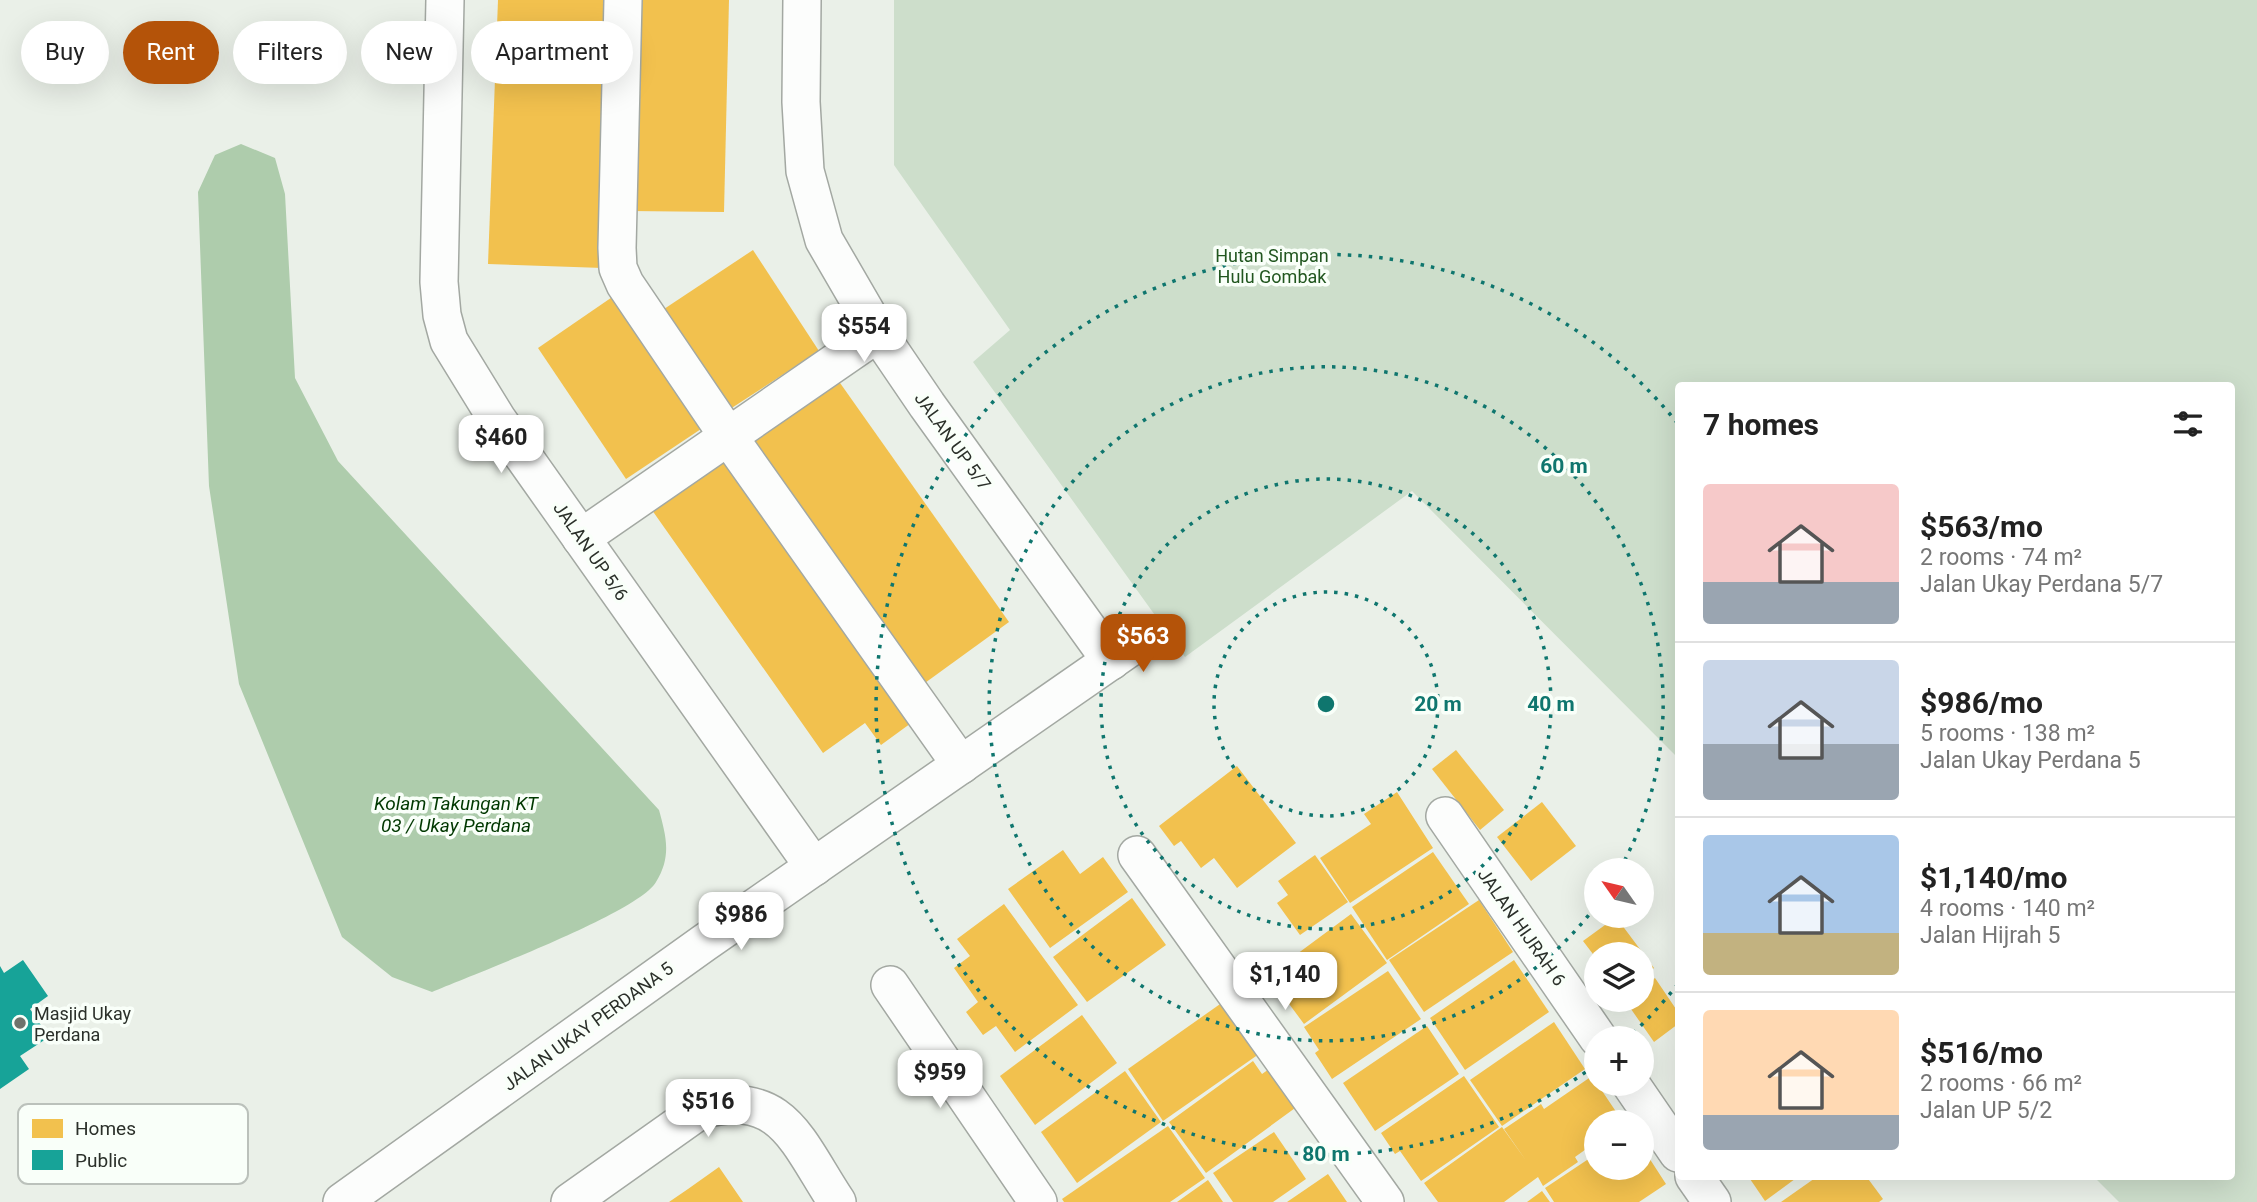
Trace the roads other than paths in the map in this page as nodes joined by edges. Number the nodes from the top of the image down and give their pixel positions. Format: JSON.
{"nodes":[{"id":1,"x":445,"y":0,"type":"edge"},
{"id":2,"x":622,"y":0,"type":"edge"},
{"id":3,"x":802,"y":0,"type":"edge"},
{"id":4,"x":878,"y":333,"type":"junction"},
{"id":5,"x":728,"y":436,"type":"junction"},
{"id":6,"x":581,"y":538,"type":"junction"},
{"id":7,"x":1142,"y":639,"type":"dead end"},
{"id":8,"x":1111,"y":661,"type":"junction"},
{"id":9,"x":961,"y":765,"type":"junction"},
{"id":10,"x":1445,"y":816,"type":"dead end"},
{"id":11,"x":1138,"y":855,"type":"dead end"},
{"id":12,"x":814,"y":867,"type":"junction"},
{"id":13,"x":890,"y":985,"type":"dead end"},
{"id":14,"x":1590,"y":1026,"type":"edge"},
{"id":15,"x":1639,"y":1096,"type":"edge"},
{"id":16,"x":1675,"y":1149,"type":"edge"},
{"id":17,"x":1697,"y":1180,"type":"edge"},
{"id":18,"x":342,"y":1202,"type":"edge"},
{"id":19,"x":570,"y":1202,"type":"edge"},
{"id":20,"x":837,"y":1202,"type":"edge"},
{"id":21,"x":1038,"y":1202,"type":"edge"},
{"id":22,"x":1385,"y":1202,"type":"edge"},
{"id":23,"x":1712,"y":1202,"type":"edge"}],
"edges":[{"from":1,"to":6,"type":"street","name":"JALAN UP 5/6"},
{"from":2,"to":5,"type":"street"},
{"from":3,"to":4,"type":"street","name":"JALAN UP 5/7"},
{"from":4,"to":5,"type":"street"},
{"from":4,"to":8,"type":"street","name":"JALAN UP 5/7"},
{"from":5,"to":6,"type":"street"},
{"from":5,"to":9,"type":"street"},
{"from":6,"to":12,"type":"street","name":"JALAN UP 5/6"},
{"from":7,"to":8,"type":"street","name":"JALAN UKAY PERDANA 5"},
{"from":8,"to":9,"type":"street","name":"JALAN UKAY PERDANA 5"},
{"from":9,"to":12,"type":"street","name":"JALAN UKAY PERDANA 5"},
{"from":10,"to":14,"type":"street","name":"JALAN HIJRAH 6"},
{"from":11,"to":22,"type":"street"},
{"from":12,"to":18,"type":"street","name":"JALAN UKAY PERDANA 5"},
{"from":13,"to":21,"type":"street"},
{"from":15,"to":16,"type":"street"},
{"from":17,"to":23,"type":"street"},
{"from":19,"to":20,"type":"street"}]}
